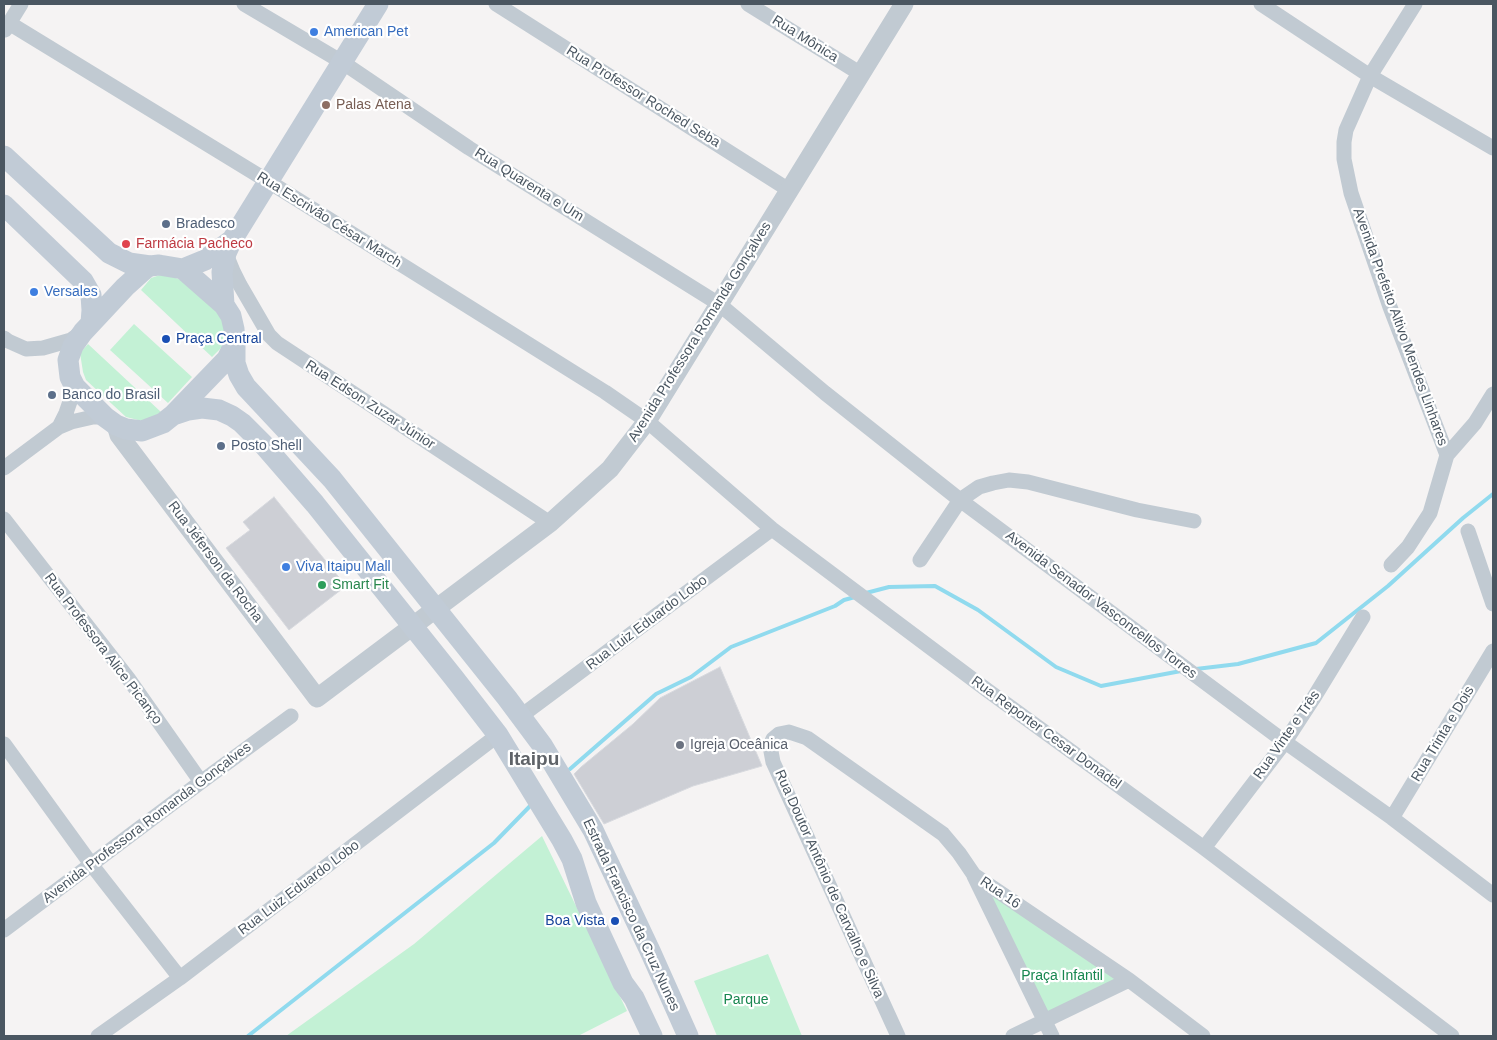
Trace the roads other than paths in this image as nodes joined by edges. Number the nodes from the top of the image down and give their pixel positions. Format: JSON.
{"nodes":[{"id":1,"x":21,"y":4,"type":"edge"},
{"id":2,"x":244,"y":4,"type":"edge"},
{"id":3,"x":378,"y":4,"type":"edge"},
{"id":4,"x":496,"y":4,"type":"edge"},
{"id":5,"x":748,"y":4,"type":"edge"},
{"id":6,"x":904,"y":4,"type":"edge"},
{"id":7,"x":1260,"y":4,"type":"edge"},
{"id":8,"x":1416,"y":4,"type":"edge"},
{"id":9,"x":7,"y":27,"type":"edge"},
{"id":10,"x":342,"y":62,"type":"junction"},
{"id":11,"x":861,"y":74,"type":"junction"},
{"id":12,"x":1370,"y":76,"type":"junction"},
{"id":13,"x":1492,"y":144,"type":"edge"},
{"id":14,"x":4,"y":156,"type":"edge"},
{"id":15,"x":268,"y":182,"type":"junction"},
{"id":16,"x":789,"y":190,"type":"junction"},
{"id":17,"x":4,"y":205,"type":"edge"},
{"id":18,"x":229,"y":246,"type":"junction"},
{"id":19,"x":150,"y":266,"type":"junction"},
{"id":20,"x":183,"y":269,"type":"junction"},
{"id":21,"x":719,"y":304,"type":"junction"},
{"id":22,"x":224,"y":305,"type":"junction"},
{"id":23,"x":87,"y":328,"type":"junction"},
{"id":24,"x":4,"y":338,"type":"edge"},
{"id":25,"x":234,"y":343,"type":"junction"},
{"id":26,"x":75,"y":387,"type":"junction"},
{"id":27,"x":1493,"y":394,"type":"edge"},
{"id":28,"x":173,"y":415,"type":"junction"},
{"id":29,"x":110,"y":421,"type":"junction"},
{"id":30,"x":646,"y":421,"type":"junction"},
{"id":31,"x":59,"y":427,"type":"junction"},
{"id":32,"x":1447,"y":456,"type":"junction"},
{"id":33,"x":4,"y":468,"type":"edge"},
{"id":34,"x":960,"y":500,"type":"junction"},
{"id":35,"x":4,"y":519,"type":"edge"},
{"id":36,"x":1194,"y":521,"type":"dead end"},
{"id":37,"x":550,"y":523,"type":"junction"},
{"id":38,"x":772,"y":529,"type":"junction"},
{"id":39,"x":1468,"y":531,"type":"dead end"},
{"id":40,"x":920,"y":560,"type":"dead end"},
{"id":41,"x":1391,"y":565,"type":"dead end"},
{"id":42,"x":1493,"y":604,"type":"edge"},
{"id":43,"x":437,"y":609,"type":"junction"},
{"id":44,"x":1363,"y":616,"type":"dead end"},
{"id":45,"x":414,"y":626,"type":"junction"},
{"id":46,"x":1493,"y":651,"type":"edge"},
{"id":47,"x":291,"y":716,"type":"dead end"},
{"id":48,"x":521,"y":716,"type":"junction"},
{"id":49,"x":780,"y":734,"type":"joint"},
{"id":50,"x":498,"y":736,"type":"junction"},
{"id":51,"x":1285,"y":742,"type":"junction"},
{"id":52,"x":4,"y":744,"type":"edge"},
{"id":53,"x":200,"y":782,"type":"junction"},
{"id":54,"x":1392,"y":818,"type":"junction"},
{"id":55,"x":1204,"y":848,"type":"junction"},
{"id":56,"x":90,"y":864,"type":"junction"},
{"id":57,"x":974,"y":875,"type":"junction"},
{"id":58,"x":1493,"y":895,"type":"edge"},
{"id":59,"x":4,"y":930,"type":"edge"},
{"id":60,"x":180,"y":978,"type":"junction"},
{"id":61,"x":1129,"y":980,"type":"junction"},
{"id":62,"x":1045,"y":1021,"type":"junction"},
{"id":63,"x":98,"y":1036,"type":"edge"},
{"id":64,"x":652,"y":1036,"type":"edge"},
{"id":65,"x":688,"y":1036,"type":"edge"},
{"id":66,"x":898,"y":1036,"type":"edge"},
{"id":67,"x":1013,"y":1036,"type":"edge"},
{"id":68,"x":1052,"y":1036,"type":"edge"},
{"id":69,"x":1203,"y":1036,"type":"edge"},
{"id":70,"x":1452,"y":1036,"type":"edge"}],
"edges":[{"from":1,"to":9,"type":"street"},
{"from":2,"to":10,"type":"street","name":"Rua Quarenta e Um"},
{"from":3,"to":10,"type":"main road"},
{"from":4,"to":16,"type":"street","name":"Rua Professor Roched Seba"},
{"from":5,"to":11,"type":"street","name":"Rua Mônica"},
{"from":6,"to":11,"type":"street","name":"Avenida Professora Romanda Gonçalves"},
{"from":7,"to":12,"type":"street"},
{"from":8,"to":12,"type":"street","name":"Avenida Prefeito Altivo Mendes Linhares"},
{"from":9,"to":15,"type":"street","name":"Rua Escrivão César March"},
{"from":10,"to":15,"type":"main road"},
{"from":10,"to":21,"type":"street","name":"Rua Quarenta e Um"},
{"from":11,"to":16,"type":"street","name":"Avenida Professora Romanda Gonçalves"},
{"from":12,"to":13,"type":"street"},
{"from":12,"to":32,"type":"street","name":"Avenida Prefeito Altivo Mendes Linhares"},
{"from":14,"to":19,"type":"main road"},
{"from":15,"to":18,"type":"main road"},
{"from":15,"to":30,"type":"street","name":"Rua Escrivão César March"},
{"from":16,"to":21,"type":"street","name":"Avenida Professora Romanda Gonçalves"},
{"from":17,"to":23,"type":"main road"},
{"from":18,"to":20,"type":"main road"},
{"from":18,"to":22,"type":"main road"},
{"from":18,"to":37,"type":"street","name":"Rua Edson Zuzar Júnior"},
{"from":19,"to":20,"type":"main road"},
{"from":19,"to":23,"type":"main road"},
{"from":20,"to":22,"type":"main road"},
{"from":21,"to":30,"type":"street","name":"Avenida Professora Romanda Gonçalves"},
{"from":21,"to":34,"type":"street","name":"Avenida Senador Vasconcellos Torres"},
{"from":22,"to":25,"type":"main road"},
{"from":23,"to":24,"type":"street"},
{"from":23,"to":26,"type":"main road"},
{"from":25,"to":28,"type":"main road"},
{"from":25,"to":43,"type":"main road","name":"Estrada Francisco da Cruz Nunes"},
{"from":26,"to":29,"type":"main road"},
{"from":26,"to":31,"type":"street"},
{"from":27,"to":32,"type":"street"},
{"from":28,"to":29,"type":"main road"},
{"from":28,"to":45,"type":"main road"},
{"from":29,"to":31,"type":"street"},
{"from":29,"to":45,"type":"street","name":"Rua Jéferson da Rocha"},
{"from":30,"to":37,"type":"street","name":"Avenida Professora Romanda Gonçalves"},
{"from":30,"to":38,"type":"street","name":"Rua Reporter Cesar Donadel"},
{"from":31,"to":33,"type":"street"},
{"from":32,"to":41,"type":"street","name":"Avenida Prefeito Altivo Mendes Linhares"},
{"from":34,"to":36,"type":"street"},
{"from":34,"to":40,"type":"street"},
{"from":34,"to":51,"type":"street","name":"Avenida Senador Vasconcellos Torres"},
{"from":35,"to":53,"type":"street","name":"Rua Professora Alice Picanço"},
{"from":37,"to":43,"type":"street","name":"Avenida Professora Romanda Gonçalves"},
{"from":38,"to":48,"type":"street","name":"Rua Luiz Eduardo Lobo"},
{"from":38,"to":55,"type":"street","name":"Rua Reporter Cesar Donadel"},
{"from":39,"to":42,"type":"street"},
{"from":43,"to":45,"type":"street","name":"Avenida Professora Romanda Gonçalves"},
{"from":43,"to":48,"type":"main road","name":"Estrada Francisco da Cruz Nunes"},
{"from":44,"to":51,"type":"street","name":"Rua Vinte e Três"},
{"from":45,"to":50,"type":"main road"},
{"from":46,"to":54,"type":"street","name":"Rua Trinta e Dois"},
{"from":47,"to":53,"type":"street","name":"Avenida Professora Romanda Gonçalves"},
{"from":48,"to":65,"type":"main road","name":"Estrada Francisco da Cruz Nunes"},
{"from":49,"to":57,"type":"street","name":"Rua 16"},
{"from":49,"to":66,"type":"street","name":"Rua Doutor Antônio de Carvalho e Silva"},
{"from":50,"to":60,"type":"street","name":"Rua Luiz Eduardo Lobo"},
{"from":50,"to":64,"type":"main road"},
{"from":51,"to":54,"type":"street","name":"Avenida Senador Vasconcellos Torres"},
{"from":51,"to":55,"type":"street","name":"Rua Vinte e Três"},
{"from":52,"to":56,"type":"street"},
{"from":53,"to":56,"type":"street","name":"Avenida Professora Romanda Gonçalves"},
{"from":54,"to":58,"type":"street","name":"Avenida Senador Vasconcellos Torres"},
{"from":55,"to":70,"type":"street","name":"Rua Reporter Cesar Donadel"},
{"from":56,"to":59,"type":"street","name":"Avenida Professora Romanda Gonçalves"},
{"from":56,"to":60,"type":"street"},
{"from":57,"to":61,"type":"street","name":"Rua 16"},
{"from":57,"to":62,"type":"street"},
{"from":60,"to":63,"type":"street","name":"Rua Luiz Eduardo Lobo"},
{"from":61,"to":62,"type":"street"},
{"from":61,"to":69,"type":"street","name":"Rua 16"},
{"from":62,"to":67,"type":"street"},
{"from":62,"to":68,"type":"street"}]}
